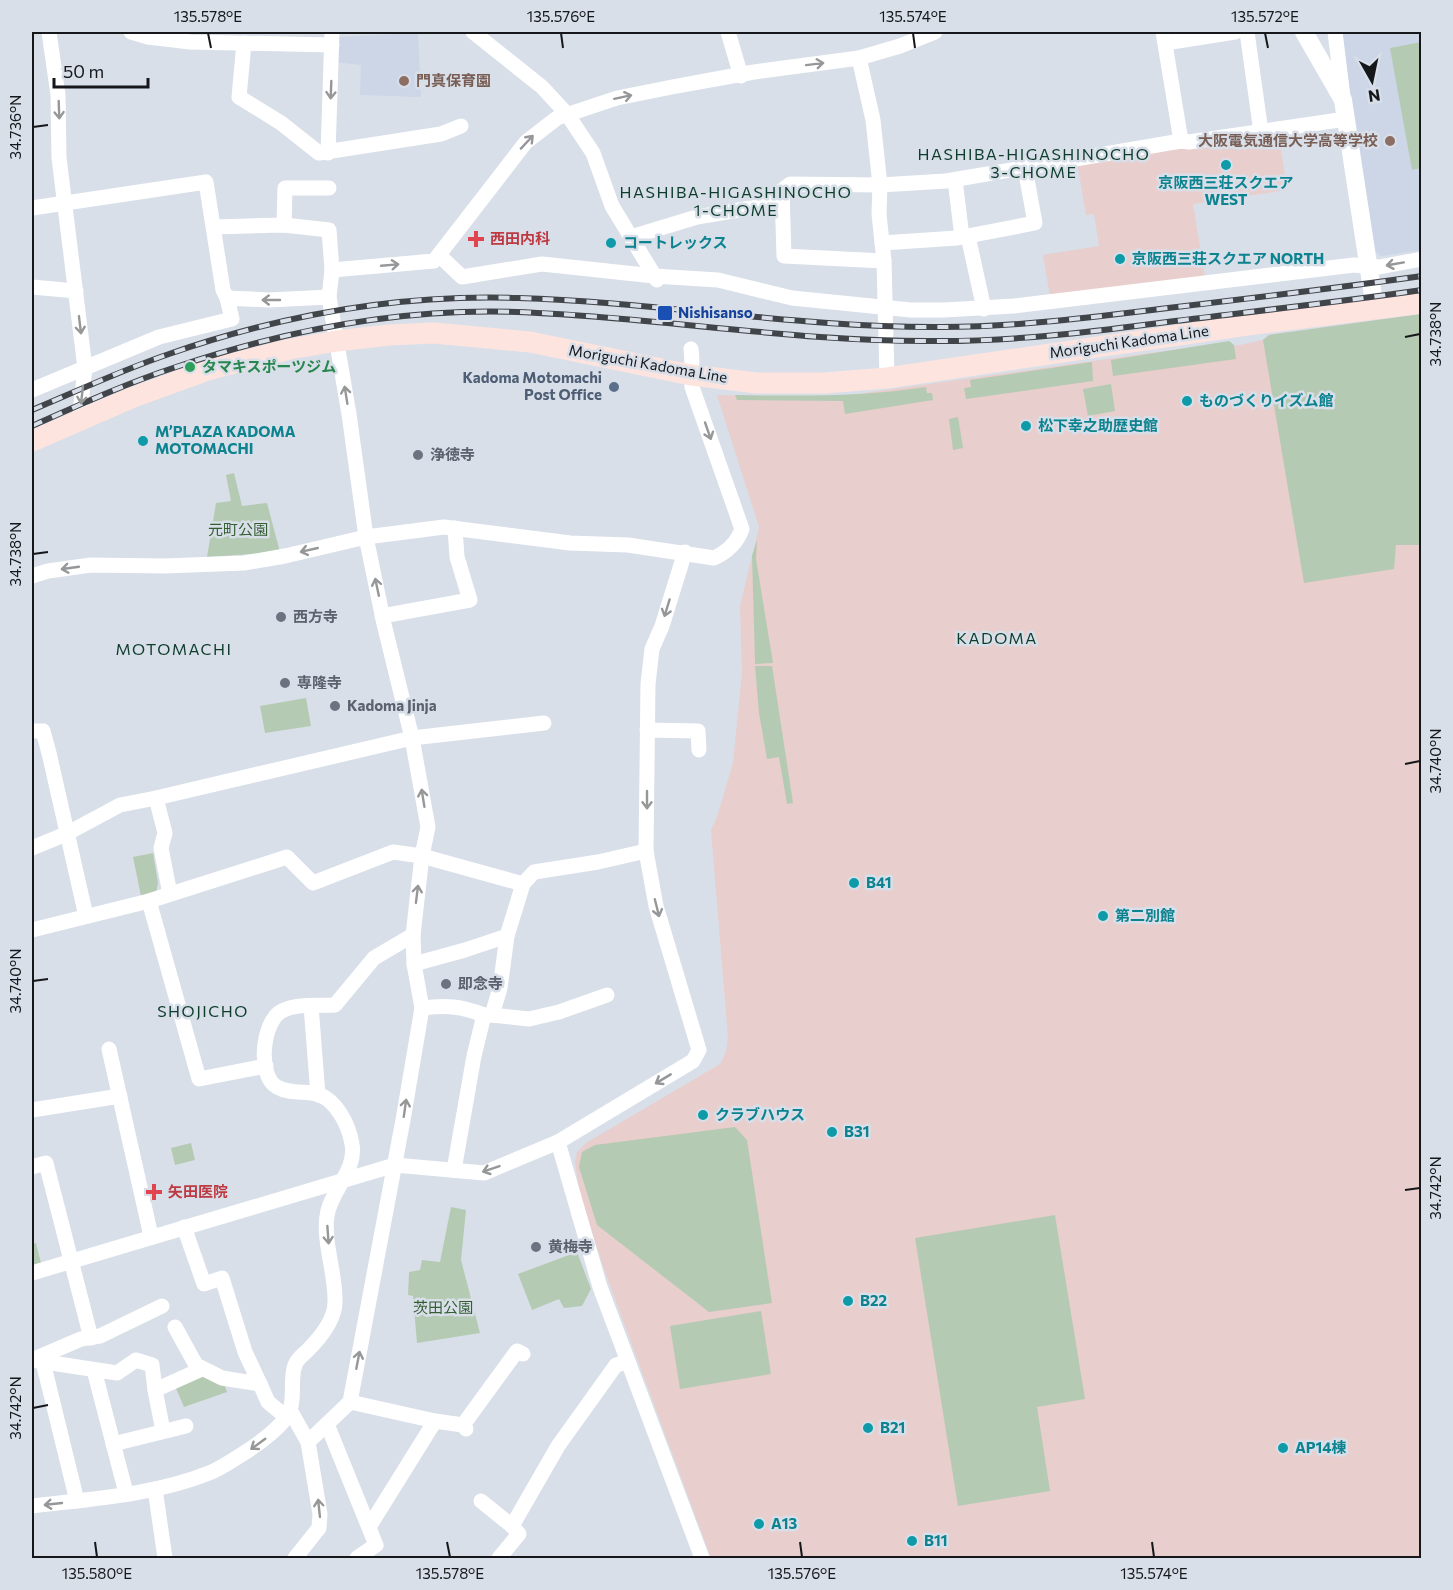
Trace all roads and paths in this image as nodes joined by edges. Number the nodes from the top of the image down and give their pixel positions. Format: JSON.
{"nodes":[{"id":1,"x":49,"y":32,"type":"edge"},
{"id":2,"x":131,"y":32,"type":"edge"},
{"id":3,"x":473,"y":32,"type":"edge"},
{"id":4,"x":728,"y":32,"type":"edge"},
{"id":5,"x":935,"y":32,"type":"edge"},
{"id":6,"x":1235,"y":32,"type":"edge"},
{"id":7,"x":1247,"y":32,"type":"edge"},
{"id":8,"x":1304,"y":32,"type":"edge"},
{"id":9,"x":1335,"y":32,"type":"edge"},
{"id":10,"x":1164,"y":37,"type":"edge"},
{"id":11,"x":332,"y":38,"type":"edge"},
{"id":12,"x":244,"y":43,"type":"junction"},
{"id":13,"x":859,"y":58,"type":"junction"},
{"id":14,"x":741,"y":76,"type":"junction"},
{"id":15,"x":1343,"y":100,"type":"junction"},
{"id":16,"x":567,"y":114,"type":"junction"},
{"id":17,"x":1346,"y":120,"type":"junction"},
{"id":18,"x":461,"y":126,"type":"dead end"},
{"id":19,"x":1261,"y":132,"type":"junction"},
{"id":20,"x":1181,"y":141,"type":"junction"},
{"id":21,"x":328,"y":153,"type":"junction"},
{"id":22,"x":1025,"y":168,"type":"junction"},
{"id":23,"x":955,"y":180,"type":"junction"},
{"id":24,"x":880,"y":185,"type":"junction"},
{"id":25,"x":328,"y":188,"type":"dead end"},
{"id":26,"x":782,"y":191,"type":"junction"},
{"id":27,"x":65,"y":203,"type":"junction"},
{"id":28,"x":32,"y":208,"type":"edge"},
{"id":29,"x":284,"y":225,"type":"junction"},
{"id":30,"x":214,"y":227,"type":"junction"},
{"id":31,"x":631,"y":237,"type":"junction"},
{"id":32,"x":965,"y":237,"type":"junction"},
{"id":33,"x":882,"y":243,"type":"junction"},
{"id":34,"x":439,"y":255,"type":"junction"},
{"id":35,"x":1422,"y":259,"type":"edge"},
{"id":36,"x":884,"y":261,"type":"junction"},
{"id":37,"x":1368,"y":265,"type":"junction"},
{"id":38,"x":332,"y":270,"type":"junction"},
{"id":39,"x":657,"y":280,"type":"junction"},
{"id":40,"x":32,"y":287,"type":"edge"},
{"id":41,"x":75,"y":291,"type":"junction"},
{"id":42,"x":329,"y":297,"type":"junction"},
{"id":43,"x":227,"y":298,"type":"junction"},
{"id":44,"x":1422,"y":303,"type":"edge"},
{"id":45,"x":885,"y":306,"type":"junction"},
{"id":46,"x":984,"y":309,"type":"junction"},
{"id":47,"x":1375,"y":309,"type":"junction"},
{"id":48,"x":337,"y":340,"type":"junction"},
{"id":49,"x":691,"y":349,"type":"dead end"},
{"id":50,"x":86,"y":368,"type":"junction"},
{"id":51,"x":691,"y":375,"type":"junction"},
{"id":52,"x":887,"y":378,"type":"junction"},
{"id":53,"x":32,"y":390,"type":"edge"},
{"id":54,"x":79,"y":421,"type":"junction"},
{"id":55,"x":32,"y":441,"type":"edge"},
{"id":56,"x":455,"y":528,"type":"junction"},
{"id":57,"x":366,"y":537,"type":"junction"},
{"id":58,"x":685,"y":552,"type":"junction"},
{"id":59,"x":32,"y":576,"type":"edge"},
{"id":60,"x":382,"y":616,"type":"junction"},
{"id":61,"x":544,"y":723,"type":"dead end"},
{"id":62,"x":647,"y":730,"type":"junction"},
{"id":63,"x":32,"y":731,"type":"edge"},
{"id":64,"x":412,"y":738,"type":"junction"},
{"id":65,"x":699,"y":750,"type":"dead end"},
{"id":66,"x":156,"y":798,"type":"junction"},
{"id":67,"x":66,"y":834,"type":"junction"},
{"id":68,"x":32,"y":848,"type":"edge"},
{"id":69,"x":646,"y":851,"type":"junction"},
{"id":70,"x":422,"y":856,"type":"junction"},
{"id":71,"x":523,"y":884,"type":"junction"},
{"id":72,"x":170,"y":894,"type":"junction"},
{"id":73,"x":149,"y":901,"type":"junction"},
{"id":74,"x":86,"y":916,"type":"junction"},
{"id":75,"x":32,"y":930,"type":"edge"},
{"id":76,"x":413,"y":935,"type":"junction"},
{"id":77,"x":507,"y":936,"type":"junction"},
{"id":78,"x":414,"y":964,"type":"junction"},
{"id":79,"x":607,"y":995,"type":"dead end"},
{"id":80,"x":311,"y":1006,"type":"junction"},
{"id":81,"x":422,"y":1008,"type":"junction"},
{"id":82,"x":488,"y":1015,"type":"junction"},
{"id":83,"x":109,"y":1049,"type":"dead end"},
{"id":84,"x":266,"y":1066,"type":"junction"},
{"id":85,"x":318,"y":1095,"type":"junction"},
{"id":86,"x":120,"y":1096,"type":"junction"},
{"id":87,"x":32,"y":1110,"type":"edge"},
{"id":88,"x":558,"y":1142,"type":"junction"},
{"id":89,"x":395,"y":1165,"type":"junction"},
{"id":90,"x":32,"y":1167,"type":"edge"},
{"id":91,"x":454,"y":1170,"type":"junction"},
{"id":92,"x":342,"y":1180,"type":"junction"},
{"id":93,"x":184,"y":1227,"type":"junction"},
{"id":94,"x":151,"y":1236,"type":"junction"},
{"id":95,"x":73,"y":1260,"type":"junction"},
{"id":96,"x":32,"y":1273,"type":"edge"},
{"id":97,"x":162,"y":1306,"type":"dead end"},
{"id":98,"x":175,"y":1327,"type":"dead end"},
{"id":99,"x":91,"y":1338,"type":"junction"},
{"id":100,"x":523,"y":1354,"type":"dead end"},
{"id":101,"x":43,"y":1362,"type":"junction"},
{"id":102,"x":627,"y":1362,"type":"junction"},
{"id":103,"x":202,"y":1369,"type":"junction"},
{"id":104,"x":94,"y":1370,"type":"junction"},
{"id":105,"x":260,"y":1384,"type":"junction"},
{"id":106,"x":155,"y":1390,"type":"junction"},
{"id":107,"x":350,"y":1402,"type":"junction"},
{"id":108,"x":288,"y":1414,"type":"junction"},
{"id":109,"x":435,"y":1421,"type":"junction"},
{"id":110,"x":327,"y":1424,"type":"junction"},
{"id":111,"x":186,"y":1426,"type":"dead end"},
{"id":112,"x":163,"y":1431,"type":"junction"},
{"id":113,"x":308,"y":1442,"type":"junction"},
{"id":114,"x":113,"y":1444,"type":"junction"},
{"id":115,"x":155,"y":1489,"type":"junction"},
{"id":116,"x":126,"y":1493,"type":"junction"},
{"id":117,"x":77,"y":1501,"type":"junction"},
{"id":118,"x":481,"y":1501,"type":"dead end"},
{"id":119,"x":32,"y":1506,"type":"edge"},
{"id":120,"x":512,"y":1526,"type":"junction"},
{"id":121,"x":369,"y":1527,"type":"junction"},
{"id":122,"x":165,"y":1558,"type":"edge"},
{"id":123,"x":295,"y":1558,"type":"edge"},
{"id":124,"x":357,"y":1558,"type":"edge"},
{"id":125,"x":499,"y":1558,"type":"edge"},
{"id":126,"x":702,"y":1558,"type":"edge"}],
"edges":[{"from":1,"to":27,"type":"street","one_way":true},
{"from":2,"to":12,"type":"street"},
{"from":3,"to":16,"type":"street"},
{"from":4,"to":14,"type":"street"},
{"from":5,"to":13,"type":"street"},
{"from":6,"to":10,"type":"street"},
{"from":7,"to":19,"type":"street"},
{"from":8,"to":15,"type":"street"},
{"from":9,"to":15,"type":"street"},
{"from":10,"to":20,"type":"street"},
{"from":11,"to":12,"type":"street"},
{"from":11,"to":21,"type":"street","one_way":true},
{"from":12,"to":21,"type":"street"},
{"from":14,"to":13,"type":"street","one_way":true},
{"from":13,"to":24,"type":"street"},
{"from":16,"to":14,"type":"street","one_way":true},
{"from":15,"to":17,"type":"street"},
{"from":16,"to":31,"type":"street"},
{"from":34,"to":16,"type":"street","one_way":true},
{"from":17,"to":19,"type":"street"},
{"from":17,"to":37,"type":"street"},
{"from":18,"to":21,"type":"street"},
{"from":19,"to":20,"type":"street"},
{"from":20,"to":22,"type":"street"},
{"from":22,"to":23,"type":"street"},
{"from":22,"to":32,"type":"street"},
{"from":23,"to":24,"type":"street"},
{"from":23,"to":32,"type":"street"},
{"from":24,"to":26,"type":"street"},
{"from":24,"to":33,"type":"street"},
{"from":25,"to":29,"type":"street"},
{"from":26,"to":31,"type":"street"},
{"from":26,"to":36,"type":"street"},
{"from":27,"to":28,"type":"street"},
{"from":27,"to":30,"type":"street"},
{"from":27,"to":41,"type":"street"},
{"from":29,"to":30,"type":"street"},
{"from":29,"to":38,"type":"street"},
{"from":30,"to":43,"type":"street"},
{"from":31,"to":39,"type":"street"},
{"from":32,"to":33,"type":"street"},
{"from":32,"to":46,"type":"street"},
{"from":33,"to":36,"type":"street"},
{"from":38,"to":34,"type":"street","one_way":true},
{"from":34,"to":39,"type":"street"},
{"from":35,"to":37,"type":"street","one_way":true},
{"from":36,"to":45,"type":"street"},
{"from":37,"to":46,"type":"street"},
{"from":37,"to":47,"type":"street"},
{"from":38,"to":42,"type":"street"},
{"from":39,"to":45,"type":"street"},
{"from":40,"to":41,"type":"street"},
{"from":41,"to":50,"type":"street","one_way":true},
{"from":42,"to":43,"type":"street","one_way":true},
{"from":42,"to":48,"type":"street"},
{"from":43,"to":50,"type":"street"},
{"from":44,"to":47,"type":"main road","name":"Moriguchi Kadoma Line"},
{"from":45,"to":46,"type":"street"},
{"from":45,"to":52,"type":"street"},
{"from":47,"to":52,"type":"main road","name":"Moriguchi Kadoma Line"},
{"from":48,"to":51,"type":"main road","name":"Moriguchi Kadoma Line"},
{"from":48,"to":54,"type":"main road","name":"Moriguchi Kadoma Line"},
{"from":57,"to":48,"type":"street","one_way":true},
{"from":49,"to":51,"type":"street"},
{"from":50,"to":53,"type":"street"},
{"from":50,"to":54,"type":"street","one_way":true},
{"from":51,"to":52,"type":"main road","name":"Moriguchi Kadoma Line"},
{"from":51,"to":58,"type":"street","one_way":true},
{"from":54,"to":55,"type":"main road","name":"Moriguchi Kadoma Line"},
{"from":56,"to":57,"type":"street"},
{"from":56,"to":58,"type":"street"},
{"from":56,"to":60,"type":"street"},
{"from":57,"to":59,"type":"street","one_way":true},
{"from":60,"to":57,"type":"street","one_way":true},
{"from":58,"to":62,"type":"street","one_way":true},
{"from":60,"to":64,"type":"street"},
{"from":61,"to":64,"type":"street"},
{"from":62,"to":65,"type":"street"},
{"from":62,"to":69,"type":"street","one_way":true},
{"from":63,"to":67,"type":"street"},
{"from":64,"to":66,"type":"street"},
{"from":70,"to":64,"type":"street","one_way":true},
{"from":66,"to":67,"type":"street"},
{"from":66,"to":72,"type":"street"},
{"from":67,"to":68,"type":"street"},
{"from":67,"to":74,"type":"street"},
{"from":69,"to":71,"type":"street"},
{"from":69,"to":88,"type":"street","one_way":true},
{"from":70,"to":71,"type":"street"},
{"from":70,"to":72,"type":"street"},
{"from":76,"to":70,"type":"street","one_way":true},
{"from":71,"to":77,"type":"street"},
{"from":72,"to":73,"type":"street"},
{"from":73,"to":74,"type":"street"},
{"from":73,"to":84,"type":"street"},
{"from":74,"to":75,"type":"street"},
{"from":76,"to":78,"type":"street"},
{"from":76,"to":80,"type":"street"},
{"from":77,"to":78,"type":"street"},
{"from":77,"to":82,"type":"street"},
{"from":78,"to":81,"type":"street"},
{"from":79,"to":82,"type":"street"},
{"from":80,"to":84,"type":"street"},
{"from":80,"to":85,"type":"street"},
{"from":81,"to":82,"type":"street"},
{"from":89,"to":81,"type":"street","one_way":true},
{"from":82,"to":91,"type":"street"},
{"from":83,"to":86,"type":"street"},
{"from":84,"to":85,"type":"street"},
{"from":85,"to":92,"type":"street"},
{"from":86,"to":87,"type":"street"},
{"from":86,"to":94,"type":"street"},
{"from":88,"to":91,"type":"street","one_way":true},
{"from":88,"to":102,"type":"street"},
{"from":89,"to":91,"type":"street"},
{"from":89,"to":92,"type":"street"},
{"from":107,"to":89,"type":"street","one_way":true},
{"from":90,"to":95,"type":"street"},
{"from":92,"to":93,"type":"street"},
{"from":92,"to":108,"type":"street","one_way":true},
{"from":93,"to":94,"type":"street"},
{"from":93,"to":105,"type":"street"},
{"from":94,"to":95,"type":"street"},
{"from":95,"to":96,"type":"street"},
{"from":95,"to":99,"type":"street"},
{"from":97,"to":99,"type":"street"},
{"from":98,"to":103,"type":"street"},
{"from":99,"to":101,"type":"street"},
{"from":100,"to":109,"type":"street"},
{"from":101,"to":104,"type":"street"},
{"from":101,"to":117,"type":"street"},
{"from":102,"to":120,"type":"street"},
{"from":102,"to":126,"type":"street"},
{"from":103,"to":105,"type":"street"},
{"from":103,"to":106,"type":"street"},
{"from":104,"to":106,"type":"street"},
{"from":104,"to":114,"type":"street"},
{"from":105,"to":108,"type":"street"},
{"from":106,"to":112,"type":"street"},
{"from":107,"to":109,"type":"street"},
{"from":107,"to":110,"type":"street"},
{"from":108,"to":113,"type":"street"},
{"from":108,"to":115,"type":"street","one_way":true},
{"from":109,"to":121,"type":"street"},
{"from":110,"to":113,"type":"street"},
{"from":110,"to":121,"type":"street"},
{"from":111,"to":112,"type":"street"},
{"from":112,"to":114,"type":"street"},
{"from":123,"to":113,"type":"street","one_way":true},
{"from":114,"to":116,"type":"street"},
{"from":115,"to":116,"type":"street"},
{"from":115,"to":122,"type":"street"},
{"from":116,"to":117,"type":"street"},
{"from":117,"to":119,"type":"street","one_way":true},
{"from":118,"to":120,"type":"street"},
{"from":120,"to":125,"type":"street"},
{"from":121,"to":124,"type":"street"}]}
